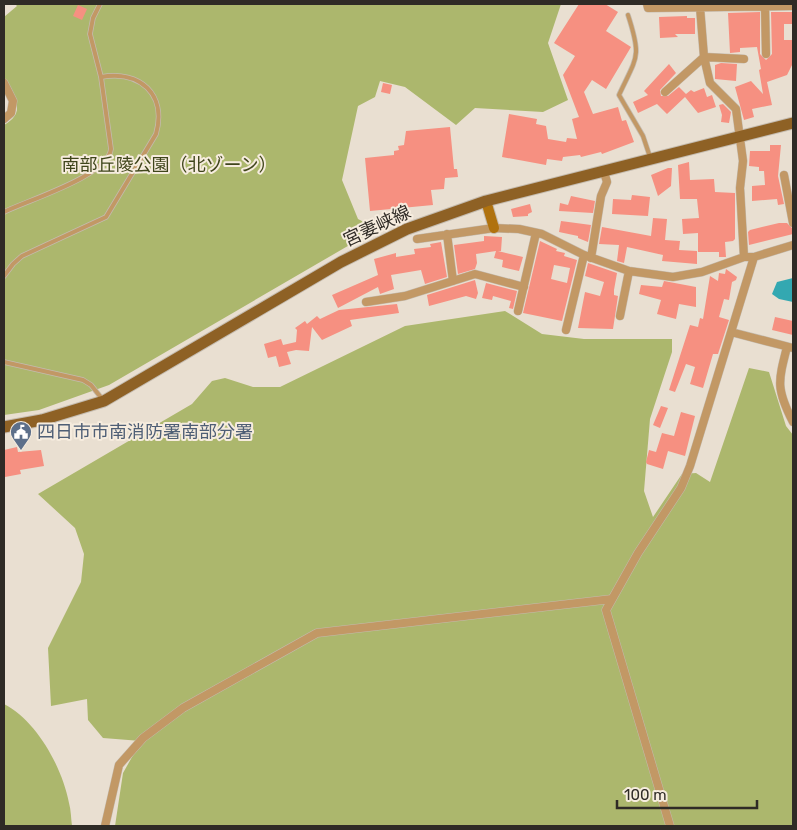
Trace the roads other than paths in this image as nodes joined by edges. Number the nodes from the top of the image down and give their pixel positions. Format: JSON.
{"nodes":[{"id":1,"x":100,"y":4,"type":"edge"},
{"id":2,"x":647,"y":4,"type":"edge"},
{"id":3,"x":765,"y":6,"type":"junction"},
{"id":4,"x":793,"y":6,"type":"edge"},
{"id":5,"x":700,"y":8,"type":"junction"},
{"id":6,"x":628,"y":15,"type":"dead end"},
{"id":7,"x":766,"y":54,"type":"dead end"},
{"id":8,"x":704,"y":57,"type":"junction"},
{"id":9,"x":744,"y":58,"type":"dead end"},
{"id":10,"x":101,"y":77,"type":"junction"},
{"id":11,"x":4,"y":82,"type":"edge"},
{"id":12,"x":665,"y":92,"type":"dead end"},
{"id":13,"x":4,"y":119,"type":"edge"},
{"id":14,"x":793,"y":123,"type":"edge"},
{"id":15,"x":740,"y":136,"type":"junction"},
{"id":16,"x":650,"y":160,"type":"junction"},
{"id":17,"x":604,"y":172,"type":"junction"},
{"id":18,"x":784,"y":175,"type":"dead end"},
{"id":19,"x":486,"y":201,"type":"junction"},
{"id":20,"x":4,"y":212,"type":"edge"},
{"id":21,"x":793,"y":223,"type":"edge"},
{"id":22,"x":494,"y":228,"type":"junction"},
{"id":23,"x":536,"y":233,"type":"junction"},
{"id":24,"x":446,"y":234,"type":"junction"},
{"id":25,"x":417,"y":239,"type":"dead end"},
{"id":26,"x":793,"y":245,"type":"edge"},
{"id":27,"x":587,"y":257,"type":"junction"},
{"id":28,"x":744,"y":257,"type":"junction"},
{"id":29,"x":754,"y":257,"type":"junction"},
{"id":30,"x":629,"y":271,"type":"junction"},
{"id":31,"x":4,"y":276,"type":"edge"},
{"id":32,"x":452,"y":281,"type":"junction"},
{"id":33,"x":524,"y":287,"type":"junction"},
{"id":34,"x":366,"y":302,"type":"dead end"},
{"id":35,"x":518,"y":311,"type":"dead end"},
{"id":36,"x":620,"y":316,"type":"dead end"},
{"id":37,"x":566,"y":330,"type":"dead end"},
{"id":38,"x":731,"y":332,"type":"junction"},
{"id":39,"x":790,"y":348,"type":"edge"},
{"id":40,"x":4,"y":362,"type":"edge"},
{"id":41,"x":104,"y":401,"type":"junction"},
{"id":42,"x":789,"y":406,"type":"edge"},
{"id":43,"x":793,"y":422,"type":"edge"},
{"id":44,"x":4,"y":427,"type":"edge"},
{"id":45,"x":612,"y":599,"type":"junction"},
{"id":46,"x":105,"y":826,"type":"edge"},
{"id":47,"x":670,"y":826,"type":"edge"}],
"edges":[{"from":1,"to":10,"type":"lane"},
{"from":2,"to":5,"type":"street"},
{"from":3,"to":4,"type":"street"},
{"from":3,"to":5,"type":"street"},
{"from":3,"to":7,"type":"street"},
{"from":5,"to":8,"type":"street"},
{"from":6,"to":16,"type":"lane"},
{"from":8,"to":9,"type":"street"},
{"from":8,"to":12,"type":"street"},
{"from":8,"to":15,"type":"street"},
{"from":10,"to":20,"type":"lane"},
{"from":10,"to":31,"type":"lane"},
{"from":11,"to":13,"type":"street"},
{"from":14,"to":15,"type":"main road","name":"宮妻峡線"},
{"from":15,"to":16,"type":"main road","name":"宮妻峡線"},
{"from":15,"to":28,"type":"street"},
{"from":16,"to":17,"type":"main road","name":"宮妻峡線"},
{"from":17,"to":19,"type":"main road","name":"宮妻峡線"},
{"from":17,"to":27,"type":"street"},
{"from":18,"to":21,"type":"street"},
{"from":19,"to":22,"type":"street"},
{"from":19,"to":41,"type":"main road","name":"宮妻峡線"},
{"from":22,"to":23,"type":"street"},
{"from":22,"to":24,"type":"street"},
{"from":23,"to":27,"type":"street"},
{"from":23,"to":33,"type":"street"},
{"from":24,"to":25,"type":"street"},
{"from":24,"to":32,"type":"street"},
{"from":26,"to":29,"type":"street"},
{"from":27,"to":30,"type":"street"},
{"from":27,"to":37,"type":"street"},
{"from":28,"to":29,"type":"street"},
{"from":28,"to":30,"type":"street"},
{"from":29,"to":38,"type":"street"},
{"from":30,"to":36,"type":"street"},
{"from":32,"to":33,"type":"street"},
{"from":32,"to":34,"type":"street"},
{"from":33,"to":35,"type":"street"},
{"from":38,"to":39,"type":"street"},
{"from":38,"to":45,"type":"street"},
{"from":39,"to":42,"type":"street"},
{"from":40,"to":41,"type":"lane"},
{"from":41,"to":44,"type":"main road","name":"宮妻峡線"},
{"from":42,"to":43,"type":"street"},
{"from":45,"to":46,"type":"street"},
{"from":45,"to":47,"type":"street"}]}
